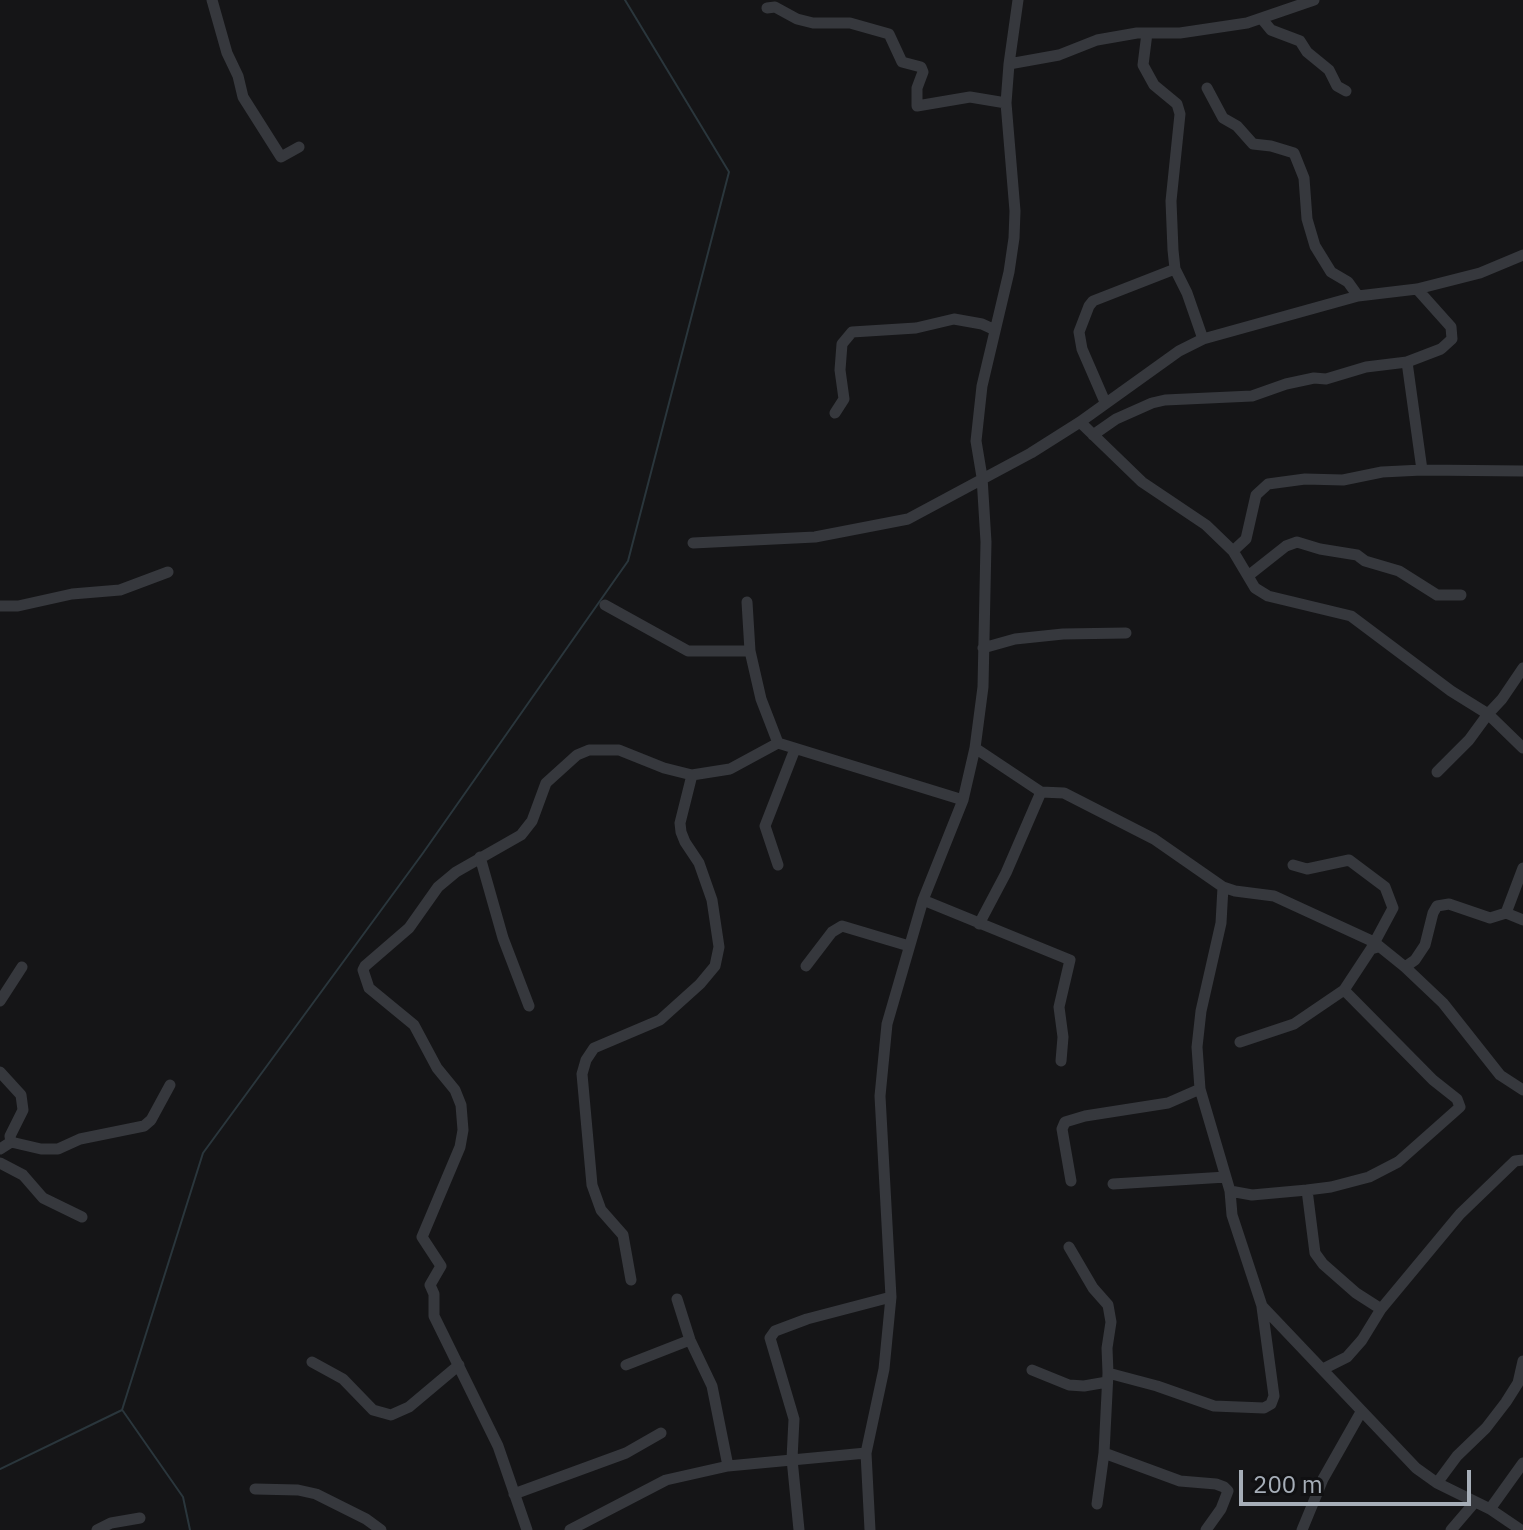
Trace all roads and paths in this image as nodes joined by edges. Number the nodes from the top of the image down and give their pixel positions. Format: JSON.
{"nodes":[{"id":1,"x":212,"y":0,"type":"edge"},
{"id":2,"x":1018,"y":0,"type":"edge"},
{"id":3,"x":1314,"y":0,"type":"edge"},
{"id":4,"x":767,"y":8,"type":"dead end"},
{"id":5,"x":1262,"y":19,"type":"junction"},
{"id":6,"x":1147,"y":33,"type":"junction"},
{"id":7,"x":1009,"y":64,"type":"junction"},
{"id":8,"x":1207,"y":88,"type":"dead end"},
{"id":9,"x":1346,"y":91,"type":"dead end"},
{"id":10,"x":1006,"y":103,"type":"junction"},
{"id":11,"x":299,"y":147,"type":"dead end"},
{"id":12,"x":1523,"y":255,"type":"edge"},
{"id":13,"x":1175,"y":269,"type":"junction"},
{"id":14,"x":1335,"y":276,"type":"junction"},
{"id":15,"x":1417,"y":289,"type":"junction"},
{"id":16,"x":1358,"y":296,"type":"junction"},
{"id":17,"x":1341,"y":301,"type":"junction"},
{"id":18,"x":995,"y":330,"type":"junction"},
{"id":19,"x":1203,"y":339,"type":"junction"},
{"id":20,"x":1407,"y":362,"type":"junction"},
{"id":21,"x":1105,"y":402,"type":"junction"},
{"id":22,"x":835,"y":413,"type":"dead end"},
{"id":23,"x":1080,"y":422,"type":"junction"},
{"id":24,"x":1093,"y":435,"type":"junction"},
{"id":25,"x":1422,"y":470,"type":"junction"},
{"id":26,"x":1523,"y":471,"type":"edge"},
{"id":27,"x":982,"y":477,"type":"junction"},
{"id":28,"x":693,"y":543,"type":"dead end"},
{"id":29,"x":1233,"y":551,"type":"junction"},
{"id":30,"x":168,"y":572,"type":"dead end"},
{"id":31,"x":1248,"y":576,"type":"junction"},
{"id":32,"x":1461,"y":595,"type":"dead end"},
{"id":33,"x":747,"y":602,"type":"dead end"},
{"id":34,"x":605,"y":605,"type":"dead end"},
{"id":35,"x":0,"y":606,"type":"edge"},
{"id":36,"x":1126,"y":633,"type":"dead end"},
{"id":37,"x":983,"y":648,"type":"junction"},
{"id":38,"x":750,"y":651,"type":"junction"},
{"id":39,"x":1523,"y":668,"type":"edge"},
{"id":40,"x":1488,"y":714,"type":"junction"},
{"id":41,"x":778,"y":743,"type":"junction"},
{"id":42,"x":975,"y":748,"type":"junction"},
{"id":43,"x":1523,"y":748,"type":"edge"},
{"id":44,"x":795,"y":749,"type":"junction"},
{"id":45,"x":1437,"y":772,"type":"dead end"},
{"id":46,"x":692,"y":775,"type":"junction"},
{"id":47,"x":1041,"y":792,"type":"junction"},
{"id":48,"x":963,"y":800,"type":"junction"},
{"id":49,"x":480,"y":857,"type":"junction"},
{"id":50,"x":778,"y":865,"type":"dead end"},
{"id":51,"x":1293,"y":865,"type":"dead end"},
{"id":52,"x":1523,"y":868,"type":"edge"},
{"id":53,"x":1223,"y":887,"type":"junction"},
{"id":54,"x":923,"y":900,"type":"junction"},
{"id":55,"x":1506,"y":913,"type":"junction"},
{"id":56,"x":1523,"y":920,"type":"edge"},
{"id":57,"x":979,"y":924,"type":"junction"},
{"id":58,"x":909,"y":946,"type":"junction"},
{"id":59,"x":1374,"y":946,"type":"junction"},
{"id":60,"x":806,"y":966,"type":"dead end"},
{"id":61,"x":22,"y":967,"type":"dead end"},
{"id":62,"x":1405,"y":967,"type":"junction"},
{"id":63,"x":1344,"y":990,"type":"junction"},
{"id":64,"x":0,"y":1001,"type":"edge"},
{"id":65,"x":529,"y":1006,"type":"dead end"},
{"id":66,"x":1240,"y":1042,"type":"dead end"},
{"id":67,"x":1061,"y":1061,"type":"dead end"},
{"id":68,"x":0,"y":1072,"type":"edge"},
{"id":69,"x":170,"y":1085,"type":"dead end"},
{"id":70,"x":1200,"y":1089,"type":"junction"},
{"id":71,"x":1523,"y":1089,"type":"edge"},
{"id":72,"x":5,"y":1146,"type":"edge"},
{"id":73,"x":1523,"y":1160,"type":"edge"},
{"id":74,"x":0,"y":1163,"type":"edge"},
{"id":75,"x":1226,"y":1177,"type":"junction"},
{"id":76,"x":1071,"y":1181,"type":"dead end"},
{"id":77,"x":1113,"y":1184,"type":"dead end"},
{"id":78,"x":1307,"y":1190,"type":"junction"},
{"id":79,"x":1230,"y":1191,"type":"junction"},
{"id":80,"x":82,"y":1217,"type":"dead end"},
{"id":81,"x":1069,"y":1247,"type":"dead end"},
{"id":82,"x":631,"y":1280,"type":"dead end"},
{"id":83,"x":891,"y":1297,"type":"junction"},
{"id":84,"x":677,"y":1299,"type":"dead end"},
{"id":85,"x":1262,"y":1306,"type":"junction"},
{"id":86,"x":1381,"y":1309,"type":"junction"},
{"id":87,"x":690,"y":1340,"type":"junction"},
{"id":88,"x":1523,"y":1361,"type":"edge"},
{"id":89,"x":312,"y":1362,"type":"dead end"},
{"id":90,"x":459,"y":1365,"type":"junction"},
{"id":91,"x":626,"y":1365,"type":"dead end"},
{"id":92,"x":1323,"y":1369,"type":"junction"},
{"id":93,"x":1032,"y":1370,"type":"dead end"},
{"id":94,"x":1108,"y":1377,"type":"junction"},
{"id":95,"x":1361,"y":1412,"type":"junction"},
{"id":96,"x":661,"y":1433,"type":"dead end"},
{"id":97,"x":866,"y":1453,"type":"junction"},
{"id":98,"x":1104,"y":1453,"type":"junction"},
{"id":99,"x":792,"y":1459,"type":"junction"},
{"id":100,"x":1523,"y":1463,"type":"edge"},
{"id":101,"x":728,"y":1466,"type":"junction"},
{"id":102,"x":1437,"y":1483,"type":"junction"},
{"id":103,"x":255,"y":1489,"type":"dead end"},
{"id":104,"x":514,"y":1494,"type":"junction"},
{"id":105,"x":1475,"y":1502,"type":"junction"},
{"id":106,"x":1097,"y":1504,"type":"dead end"},
{"id":107,"x":1490,"y":1509,"type":"junction"},
{"id":108,"x":140,"y":1518,"type":"dead end"},
{"id":109,"x":97,"y":1530,"type":"edge"},
{"id":110,"x":381,"y":1530,"type":"edge"},
{"id":111,"x":527,"y":1530,"type":"edge"},
{"id":112,"x":570,"y":1530,"type":"edge"},
{"id":113,"x":799,"y":1530,"type":"edge"},
{"id":114,"x":870,"y":1530,"type":"edge"},
{"id":115,"x":1206,"y":1530,"type":"edge"},
{"id":116,"x":1302,"y":1530,"type":"edge"},
{"id":117,"x":1451,"y":1530,"type":"edge"},
{"id":118,"x":1521,"y":1530,"type":"edge"}],
"edges":[{"from":1,"to":11,"type":"street"},
{"from":2,"to":7,"type":"street"},
{"from":3,"to":5,"type":"street"},
{"from":4,"to":10,"type":"street"},
{"from":5,"to":6,"type":"street"},
{"from":5,"to":9,"type":"street"},
{"from":6,"to":7,"type":"street"},
{"from":6,"to":13,"type":"street"},
{"from":7,"to":10,"type":"street"},
{"from":8,"to":14,"type":"street"},
{"from":10,"to":18,"type":"street"},
{"from":12,"to":15,"type":"street"},
{"from":13,"to":19,"type":"street"},
{"from":13,"to":21,"type":"street"},
{"from":14,"to":16,"type":"street"},
{"from":14,"to":17,"type":"street"},
{"from":15,"to":16,"type":"street"},
{"from":15,"to":20,"type":"street"},
{"from":16,"to":17,"type":"street"},
{"from":17,"to":19,"type":"street"},
{"from":18,"to":22,"type":"street"},
{"from":18,"to":27,"type":"street"},
{"from":19,"to":21,"type":"street"},
{"from":20,"to":24,"type":"street"},
{"from":20,"to":25,"type":"street"},
{"from":21,"to":23,"type":"street"},
{"from":23,"to":24,"type":"street"},
{"from":23,"to":27,"type":"street"},
{"from":24,"to":29,"type":"street"},
{"from":25,"to":26,"type":"street"},
{"from":25,"to":29,"type":"street"},
{"from":27,"to":28,"type":"street"},
{"from":27,"to":37,"type":"street"},
{"from":29,"to":31,"type":"street"},
{"from":30,"to":35,"type":"street"},
{"from":31,"to":32,"type":"street"},
{"from":31,"to":40,"type":"street"},
{"from":33,"to":38,"type":"street"},
{"from":34,"to":38,"type":"street"},
{"from":36,"to":37,"type":"street"},
{"from":37,"to":42,"type":"street"},
{"from":38,"to":41,"type":"street"},
{"from":39,"to":40,"type":"street"},
{"from":40,"to":43,"type":"street"},
{"from":40,"to":45,"type":"street"},
{"from":41,"to":44,"type":"street"},
{"from":41,"to":46,"type":"street"},
{"from":42,"to":47,"type":"street"},
{"from":42,"to":48,"type":"street"},
{"from":44,"to":48,"type":"street"},
{"from":44,"to":50,"type":"street"},
{"from":46,"to":49,"type":"street"},
{"from":46,"to":82,"type":"street"},
{"from":47,"to":53,"type":"street"},
{"from":47,"to":57,"type":"street"},
{"from":48,"to":54,"type":"street"},
{"from":49,"to":65,"type":"street"},
{"from":49,"to":90,"type":"street"},
{"from":51,"to":59,"type":"street"},
{"from":52,"to":55,"type":"street"},
{"from":53,"to":59,"type":"street"},
{"from":53,"to":70,"type":"street"},
{"from":54,"to":57,"type":"street"},
{"from":54,"to":58,"type":"street"},
{"from":55,"to":56,"type":"street"},
{"from":55,"to":62,"type":"street"},
{"from":57,"to":67,"type":"street"},
{"from":58,"to":60,"type":"street"},
{"from":58,"to":83,"type":"street"},
{"from":59,"to":62,"type":"street"},
{"from":59,"to":63,"type":"street"},
{"from":61,"to":64,"type":"street"},
{"from":62,"to":71,"type":"street"},
{"from":63,"to":66,"type":"street"},
{"from":63,"to":78,"type":"street"},
{"from":68,"to":72,"type":"street"},
{"from":69,"to":72,"type":"street"},
{"from":70,"to":75,"type":"street"},
{"from":70,"to":76,"type":"street"},
{"from":73,"to":86,"type":"street"},
{"from":74,"to":80,"type":"street"},
{"from":75,"to":77,"type":"street"},
{"from":75,"to":79,"type":"street"},
{"from":78,"to":79,"type":"street"},
{"from":78,"to":86,"type":"street"},
{"from":79,"to":85,"type":"street"},
{"from":81,"to":94,"type":"street"},
{"from":83,"to":97,"type":"street"},
{"from":83,"to":99,"type":"street"},
{"from":84,"to":87,"type":"street"},
{"from":85,"to":92,"type":"street"},
{"from":85,"to":94,"type":"street"},
{"from":86,"to":92,"type":"street"},
{"from":87,"to":91,"type":"street"},
{"from":87,"to":101,"type":"street"},
{"from":88,"to":102,"type":"street"},
{"from":89,"to":90,"type":"street"},
{"from":90,"to":104,"type":"street"},
{"from":92,"to":95,"type":"street"},
{"from":93,"to":94,"type":"street"},
{"from":94,"to":98,"type":"street"},
{"from":95,"to":102,"type":"street"},
{"from":95,"to":116,"type":"street"},
{"from":96,"to":104,"type":"street"},
{"from":97,"to":99,"type":"street"},
{"from":97,"to":114,"type":"street"},
{"from":98,"to":106,"type":"street"},
{"from":98,"to":115,"type":"street"},
{"from":99,"to":101,"type":"street"},
{"from":99,"to":113,"type":"street"},
{"from":100,"to":107,"type":"street"},
{"from":101,"to":112,"type":"street"},
{"from":102,"to":105,"type":"street"},
{"from":103,"to":110,"type":"street"},
{"from":104,"to":111,"type":"street"},
{"from":105,"to":107,"type":"street"},
{"from":105,"to":117,"type":"street"},
{"from":107,"to":118,"type":"street"},
{"from":108,"to":109,"type":"street"}]}
